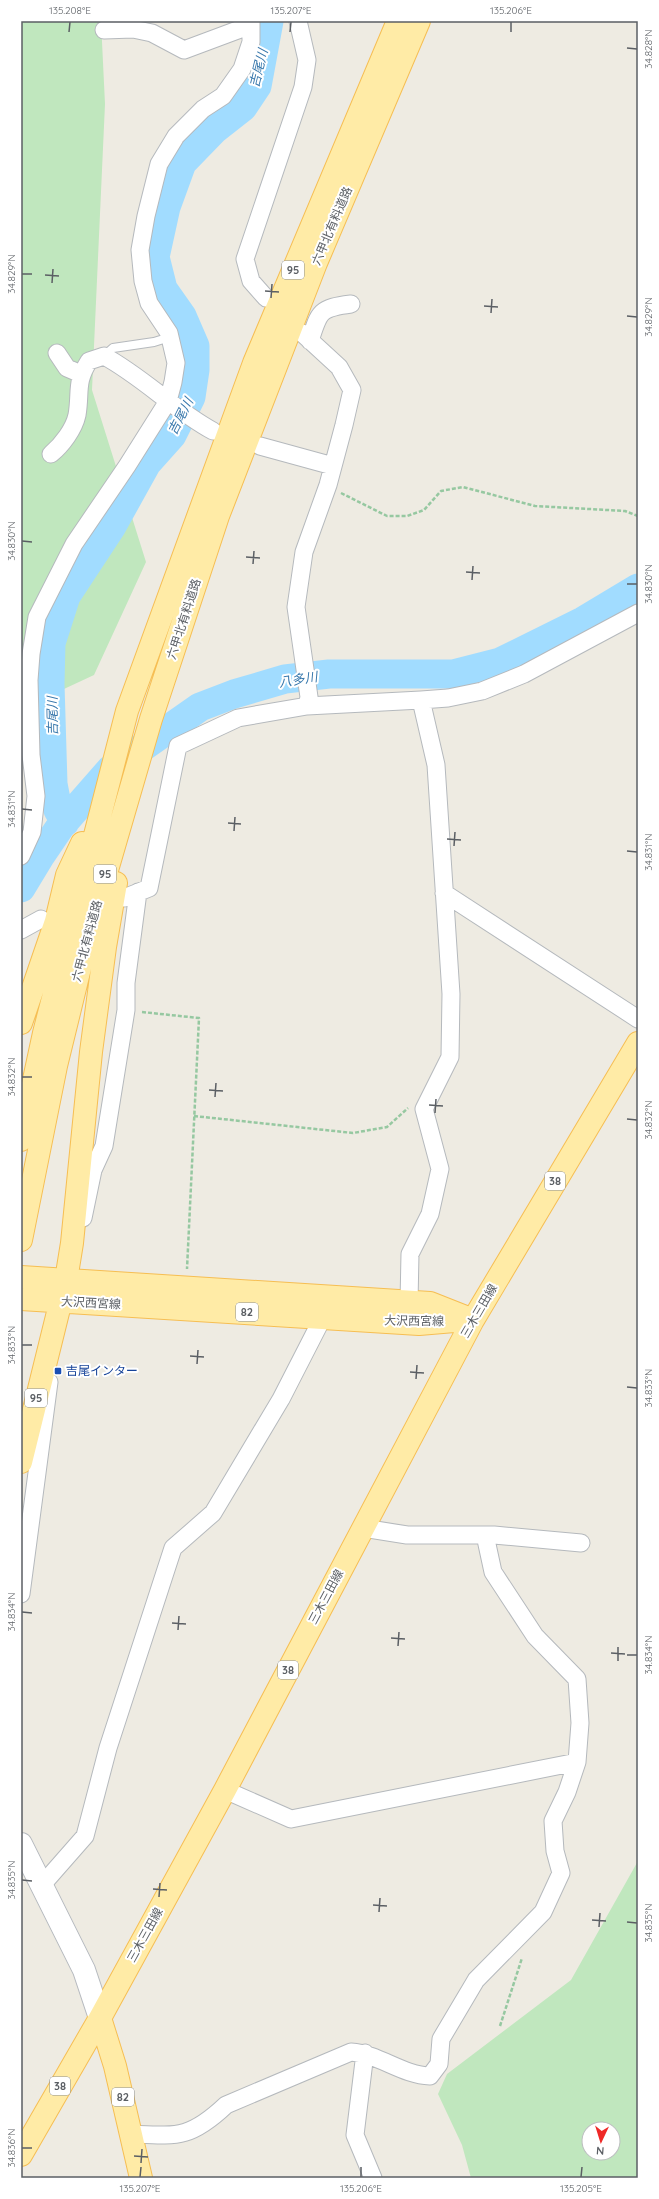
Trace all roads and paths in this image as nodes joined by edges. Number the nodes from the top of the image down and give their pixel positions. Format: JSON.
{"nodes":[{"id":1,"x":298,"y":21,"type":"edge"},
{"id":2,"x":398,"y":21,"type":"edge"},
{"id":3,"x":419,"y":21,"type":"edge"},
{"id":4,"x":251,"y":23,"type":"edge"},
{"id":5,"x":104,"y":30,"type":"dead end"},
{"id":6,"x":266,"y":298,"type":"dead end"},
{"id":7,"x":351,"y":304,"type":"dead end"},
{"id":8,"x":170,"y":337,"type":"junction"},
{"id":9,"x":58,"y":353,"type":"dead end"},
{"id":10,"x":104,"y":356,"type":"junction"},
{"id":11,"x":81,"y":374,"type":"junction"},
{"id":12,"x":171,"y":403,"type":"junction"},
{"id":13,"x":213,"y":431,"type":"dead end"},
{"id":14,"x":260,"y":446,"type":"dead end"},
{"id":15,"x":51,"y":454,"type":"dead end"},
{"id":16,"x":333,"y":466,"type":"junction"},
{"id":17,"x":328,"y":485,"type":"junction"},
{"id":18,"x":638,"y":516,"type":"edge"},
{"id":19,"x":637,"y":615,"type":"edge"},
{"id":20,"x":421,"y":700,"type":"junction"},
{"id":21,"x":308,"y":702,"type":"junction"},
{"id":22,"x":151,"y":719,"type":"junction"},
{"id":23,"x":105,"y":791,"type":"junction"},
{"id":24,"x":21,"y":856,"type":"edge"},
{"id":25,"x":444,"y":893,"type":"junction"},
{"id":26,"x":41,"y":919,"type":"dead end"},
{"id":27,"x":21,"y":930,"type":"edge"},
{"id":28,"x":126,"y":1010,"type":"junction"},
{"id":29,"x":638,"y":1019,"type":"edge"},
{"id":30,"x":21,"y":1023,"type":"edge"},
{"id":31,"x":638,"y":1043,"type":"edge"},
{"id":32,"x":424,"y":1109,"type":"junction"},
{"id":33,"x":194,"y":1116,"type":"junction"},
{"id":34,"x":21,"y":1140,"type":"edge"},
{"id":35,"x":21,"y":1240,"type":"edge"},
{"id":36,"x":72,"y":1243,"type":"junction"},
{"id":37,"x":21,"y":1277,"type":"edge"},
{"id":38,"x":66,"y":1280,"type":"junction"},
{"id":39,"x":186,"y":1288,"type":"junction"},
{"id":40,"x":21,"y":1298,"type":"edge"},
{"id":41,"x":61,"y":1301,"type":"junction"},
{"id":42,"x":409,"y":1302,"type":"junction"},
{"id":43,"x":323,"y":1317,"type":"junction"},
{"id":44,"x":473,"y":1320,"type":"junction"},
{"id":45,"x":54,"y":1334,"type":"junction"},
{"id":46,"x":21,"y":1462,"type":"edge"},
{"id":47,"x":362,"y":1528,"type":"junction"},
{"id":48,"x":485,"y":1535,"type":"junction"},
{"id":49,"x":581,"y":1543,"type":"dead end"},
{"id":50,"x":21,"y":1594,"type":"edge"},
{"id":51,"x":577,"y":1762,"type":"junction"},
{"id":52,"x":225,"y":1790,"type":"junction"},
{"id":53,"x":21,"y":1844,"type":"edge"},
{"id":54,"x":42,"y":1885,"type":"junction"},
{"id":55,"x":523,"y":1954,"type":"dead end"},
{"id":56,"x":100,"y":2018,"type":"junction"},
{"id":57,"x":500,"y":2026,"type":"dead end"},
{"id":58,"x":365,"y":2053,"type":"junction"},
{"id":59,"x":131,"y":2134,"type":"junction"},
{"id":60,"x":21,"y":2155,"type":"edge"},
{"id":61,"x":141,"y":2178,"type":"edge"},
{"id":62,"x":374,"y":2178,"type":"edge"}],
"edges":[{"from":1,"to":6,"type":"street"},
{"from":2,"to":23,"type":"main road","name":"六甲北有料道路","number":"95"},
{"from":3,"to":22,"type":"main road","name":"六甲北有料道路","number":"95"},
{"from":4,"to":5,"type":"street"},
{"from":4,"to":8,"type":"street"},
{"from":7,"to":16,"type":"street"},
{"from":8,"to":10,"type":"lane"},
{"from":8,"to":12,"type":"street"},
{"from":9,"to":11,"type":"street"},
{"from":10,"to":11,"type":"street"},
{"from":10,"to":12,"type":"street"},
{"from":11,"to":15,"type":"street"},
{"from":12,"to":13,"type":"street"},
{"from":12,"to":24,"type":"street"},
{"from":14,"to":16,"type":"street"},
{"from":16,"to":17,"type":"street"},
{"from":17,"to":18,"type":"path"},
{"from":17,"to":21,"type":"street"},
{"from":19,"to":20,"type":"street"},
{"from":20,"to":21,"type":"street"},
{"from":20,"to":25,"type":"street"},
{"from":21,"to":28,"type":"street"},
{"from":22,"to":35,"type":"main road","name":"六甲北有料道路","number":"95"},
{"from":22,"to":36,"type":"main road"},
{"from":23,"to":30,"type":"main road"},
{"from":23,"to":34,"type":"main road","name":"六甲北有料道路","number":"95"},
{"from":25,"to":29,"type":"street"},
{"from":25,"to":32,"type":"street"},
{"from":26,"to":27,"type":"street"},
{"from":28,"to":33,"type":"path"},
{"from":28,"to":36,"type":"street"},
{"from":31,"to":44,"type":"main road","name":"三木三田線","number":"38"},
{"from":32,"to":33,"type":"path"},
{"from":32,"to":42,"type":"street"},
{"from":33,"to":39,"type":"path"},
{"from":36,"to":38,"type":"main road"},
{"from":37,"to":38,"type":"main road","name":"大沢西宮線","number":"82"},
{"from":38,"to":39,"type":"main road","name":"大沢西宮線","number":"82"},
{"from":38,"to":41,"type":"main road","number":"95"},
{"from":39,"to":42,"type":"main road","name":"大沢西宮線","number":"82"},
{"from":40,"to":41,"type":"main road","name":"大沢西宮線","number":"82"},
{"from":41,"to":43,"type":"main road","name":"大沢西宮線","number":"82"},
{"from":41,"to":45,"type":"main road","number":"95"},
{"from":42,"to":44,"type":"main road","name":"大沢西宮線","number":"82"},
{"from":43,"to":44,"type":"main road","name":"大沢西宮線","number":"82"},
{"from":43,"to":54,"type":"street"},
{"from":44,"to":47,"type":"main road","name":"三木三田線","number":"38"},
{"from":45,"to":46,"type":"main road","number":"95"},
{"from":45,"to":50,"type":"street"},
{"from":47,"to":48,"type":"street"},
{"from":47,"to":52,"type":"main road","name":"三木三田線","number":"38"},
{"from":48,"to":49,"type":"street"},
{"from":48,"to":51,"type":"street"},
{"from":51,"to":52,"type":"street"},
{"from":51,"to":58,"type":"street"},
{"from":52,"to":56,"type":"main road","name":"三木三田線","number":"38"},
{"from":53,"to":54,"type":"street"},
{"from":54,"to":56,"type":"street"},
{"from":55,"to":57,"type":"path"},
{"from":56,"to":59,"type":"main road","number":"82"},
{"from":56,"to":60,"type":"main road","name":"三木三田線","number":"38"},
{"from":58,"to":59,"type":"street"},
{"from":58,"to":62,"type":"street"},
{"from":59,"to":61,"type":"main road","number":"82"}]}
